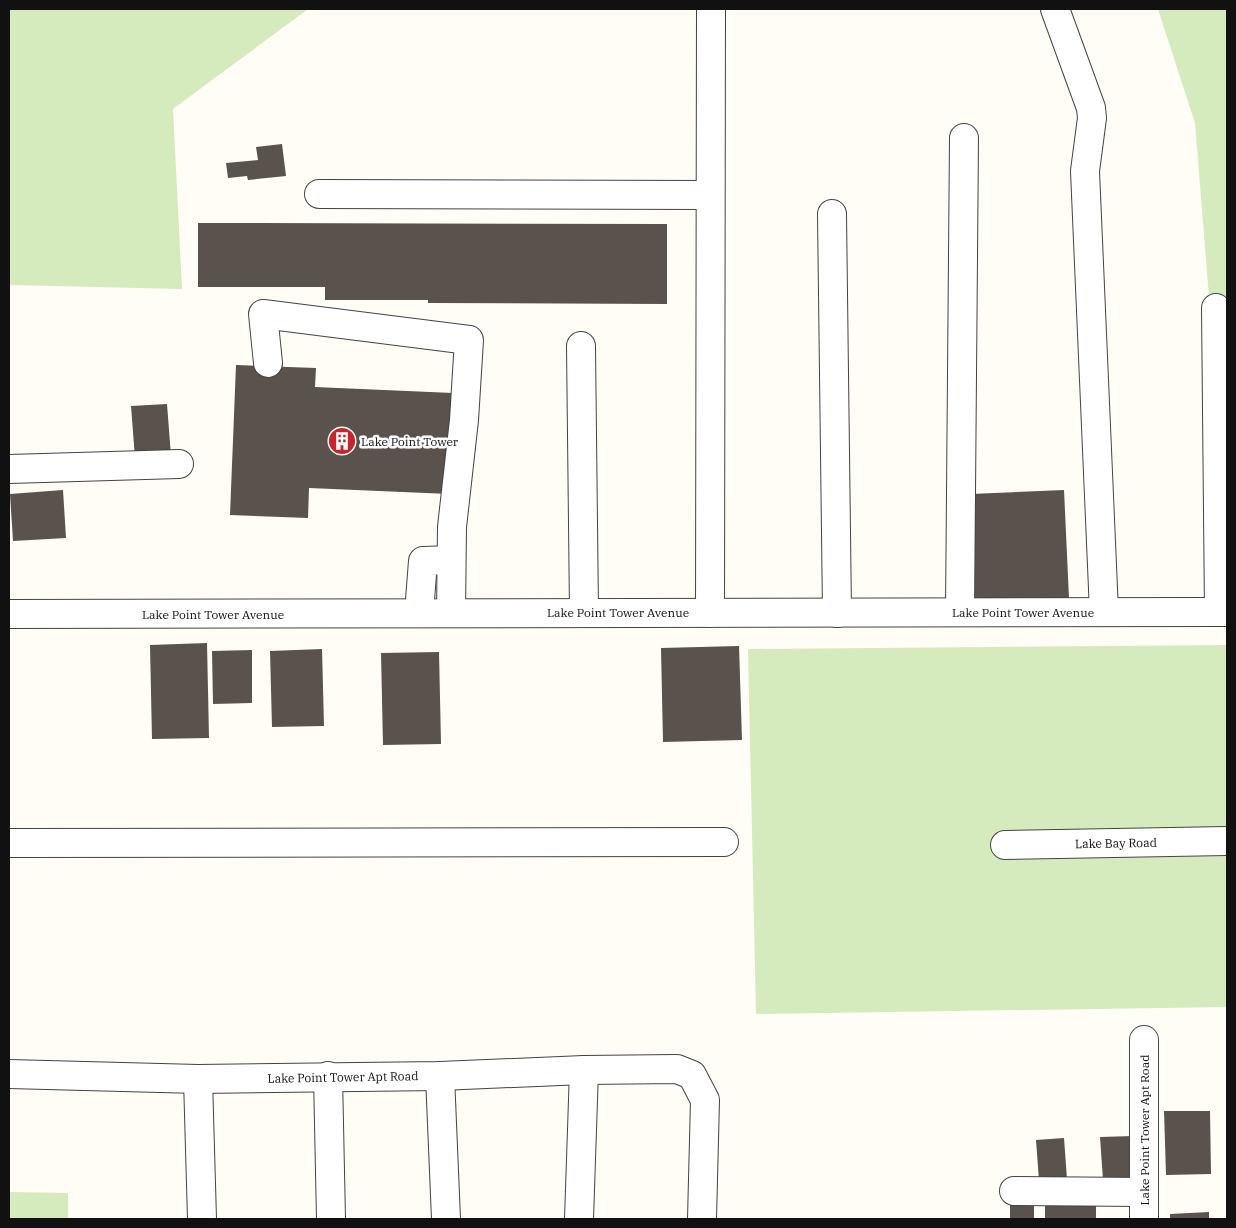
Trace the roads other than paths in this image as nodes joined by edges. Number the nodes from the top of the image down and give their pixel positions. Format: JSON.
{"nodes":[{"id":1,"x":711,"y":9,"type":"edge"},
{"id":2,"x":1055,"y":9,"type":"edge"},
{"id":3,"x":964,"y":138,"type":"dead end"},
{"id":4,"x":355,"y":178,"type":"dead end"},
{"id":5,"x":710,"y":186,"type":"junction"},
{"id":6,"x":319,"y":194,"type":"dead end"},
{"id":7,"x":832,"y":214,"type":"dead end"},
{"id":8,"x":1216,"y":308,"type":"dead end"},
{"id":9,"x":581,"y":346,"type":"dead end"},
{"id":10,"x":268,"y":363,"type":"dead end"},
{"id":11,"x":179,"y":464,"type":"dead end"},
{"id":12,"x":9,"y":469,"type":"edge"},
{"id":13,"x":451,"y":560,"type":"junction"},
{"id":14,"x":584,"y":612,"type":"junction"},
{"id":15,"x":960,"y":612,"type":"junction"},
{"id":16,"x":1104,"y":612,"type":"junction"},
{"id":17,"x":1223,"y":612,"type":"edge"},
{"id":18,"x":419,"y":613,"type":"junction"},
{"id":19,"x":451,"y":613,"type":"junction"},
{"id":20,"x":710,"y":613,"type":"junction"},
{"id":21,"x":838,"y":613,"type":"junction"},
{"id":22,"x":9,"y":614,"type":"edge"},
{"id":23,"x":1227,"y":841,"type":"edge"},
{"id":24,"x":724,"y":842,"type":"dead end"},
{"id":25,"x":9,"y":843,"type":"edge"},
{"id":26,"x":1005,"y":845,"type":"dead end"},
{"id":27,"x":1144,"y":1040,"type":"dead end"},
{"id":28,"x":584,"y":1070,"type":"junction"},
{"id":29,"x":9,"y":1074,"type":"edge"},
{"id":30,"x":328,"y":1076,"type":"junction"},
{"id":31,"x":440,"y":1076,"type":"junction"},
{"id":32,"x":198,"y":1079,"type":"junction"},
{"id":33,"x":1014,"y":1191,"type":"dead end"},
{"id":34,"x":1144,"y":1192,"type":"junction"},
{"id":35,"x":202,"y":1219,"type":"edge"},
{"id":36,"x":331,"y":1219,"type":"edge"},
{"id":37,"x":446,"y":1219,"type":"edge"},
{"id":38,"x":579,"y":1219,"type":"edge"},
{"id":39,"x":702,"y":1219,"type":"edge"},
{"id":40,"x":1144,"y":1219,"type":"edge"}],
"edges":[{"from":1,"to":5,"type":"street"},
{"from":2,"to":16,"type":"street"},
{"from":3,"to":15,"type":"street"},
{"from":4,"to":5,"type":"street"},
{"from":5,"to":6,"type":"street"},
{"from":5,"to":20,"type":"street"},
{"from":7,"to":21,"type":"street"},
{"from":8,"to":17,"type":"street"},
{"from":9,"to":14,"type":"street"},
{"from":10,"to":13,"type":"street"},
{"from":11,"to":12,"type":"street"},
{"from":13,"to":18,"type":"street"},
{"from":13,"to":19,"type":"street"},
{"from":14,"to":19,"type":"street","name":"Lake Point Tower Avenue"},
{"from":14,"to":20,"type":"street","name":"Lake Point Tower Avenue"},
{"from":15,"to":16,"type":"street","name":"Lake Point Tower Avenue"},
{"from":15,"to":21,"type":"street","name":"Lake Point Tower Avenue"},
{"from":16,"to":17,"type":"street","name":"Lake Point Tower Avenue"},
{"from":18,"to":19,"type":"street","name":"Lake Point Tower Avenue"},
{"from":18,"to":22,"type":"street","name":"Lake Point Tower Avenue"},
{"from":20,"to":21,"type":"street","name":"Lake Point Tower Avenue"},
{"from":23,"to":26,"type":"street","name":"Lake Bay Road"},
{"from":24,"to":25,"type":"street"},
{"from":27,"to":34,"type":"street","name":"Lake Point Tower Apt Road"},
{"from":28,"to":31,"type":"street","name":"Lake Point Tower Apt Road"},
{"from":28,"to":38,"type":"street"},
{"from":28,"to":39,"type":"street","name":"Lake Point Tower Apt Road"},
{"from":29,"to":32,"type":"street","name":"Lake Point Tower Apt Road"},
{"from":30,"to":31,"type":"street","name":"Lake Point Tower Apt Road"},
{"from":30,"to":32,"type":"street","name":"Lake Point Tower Apt Road"},
{"from":30,"to":36,"type":"street"},
{"from":31,"to":37,"type":"street"},
{"from":32,"to":35,"type":"street"},
{"from":33,"to":34,"type":"street"},
{"from":34,"to":40,"type":"street","name":"Lake Point Tower Apt Road"}]}
